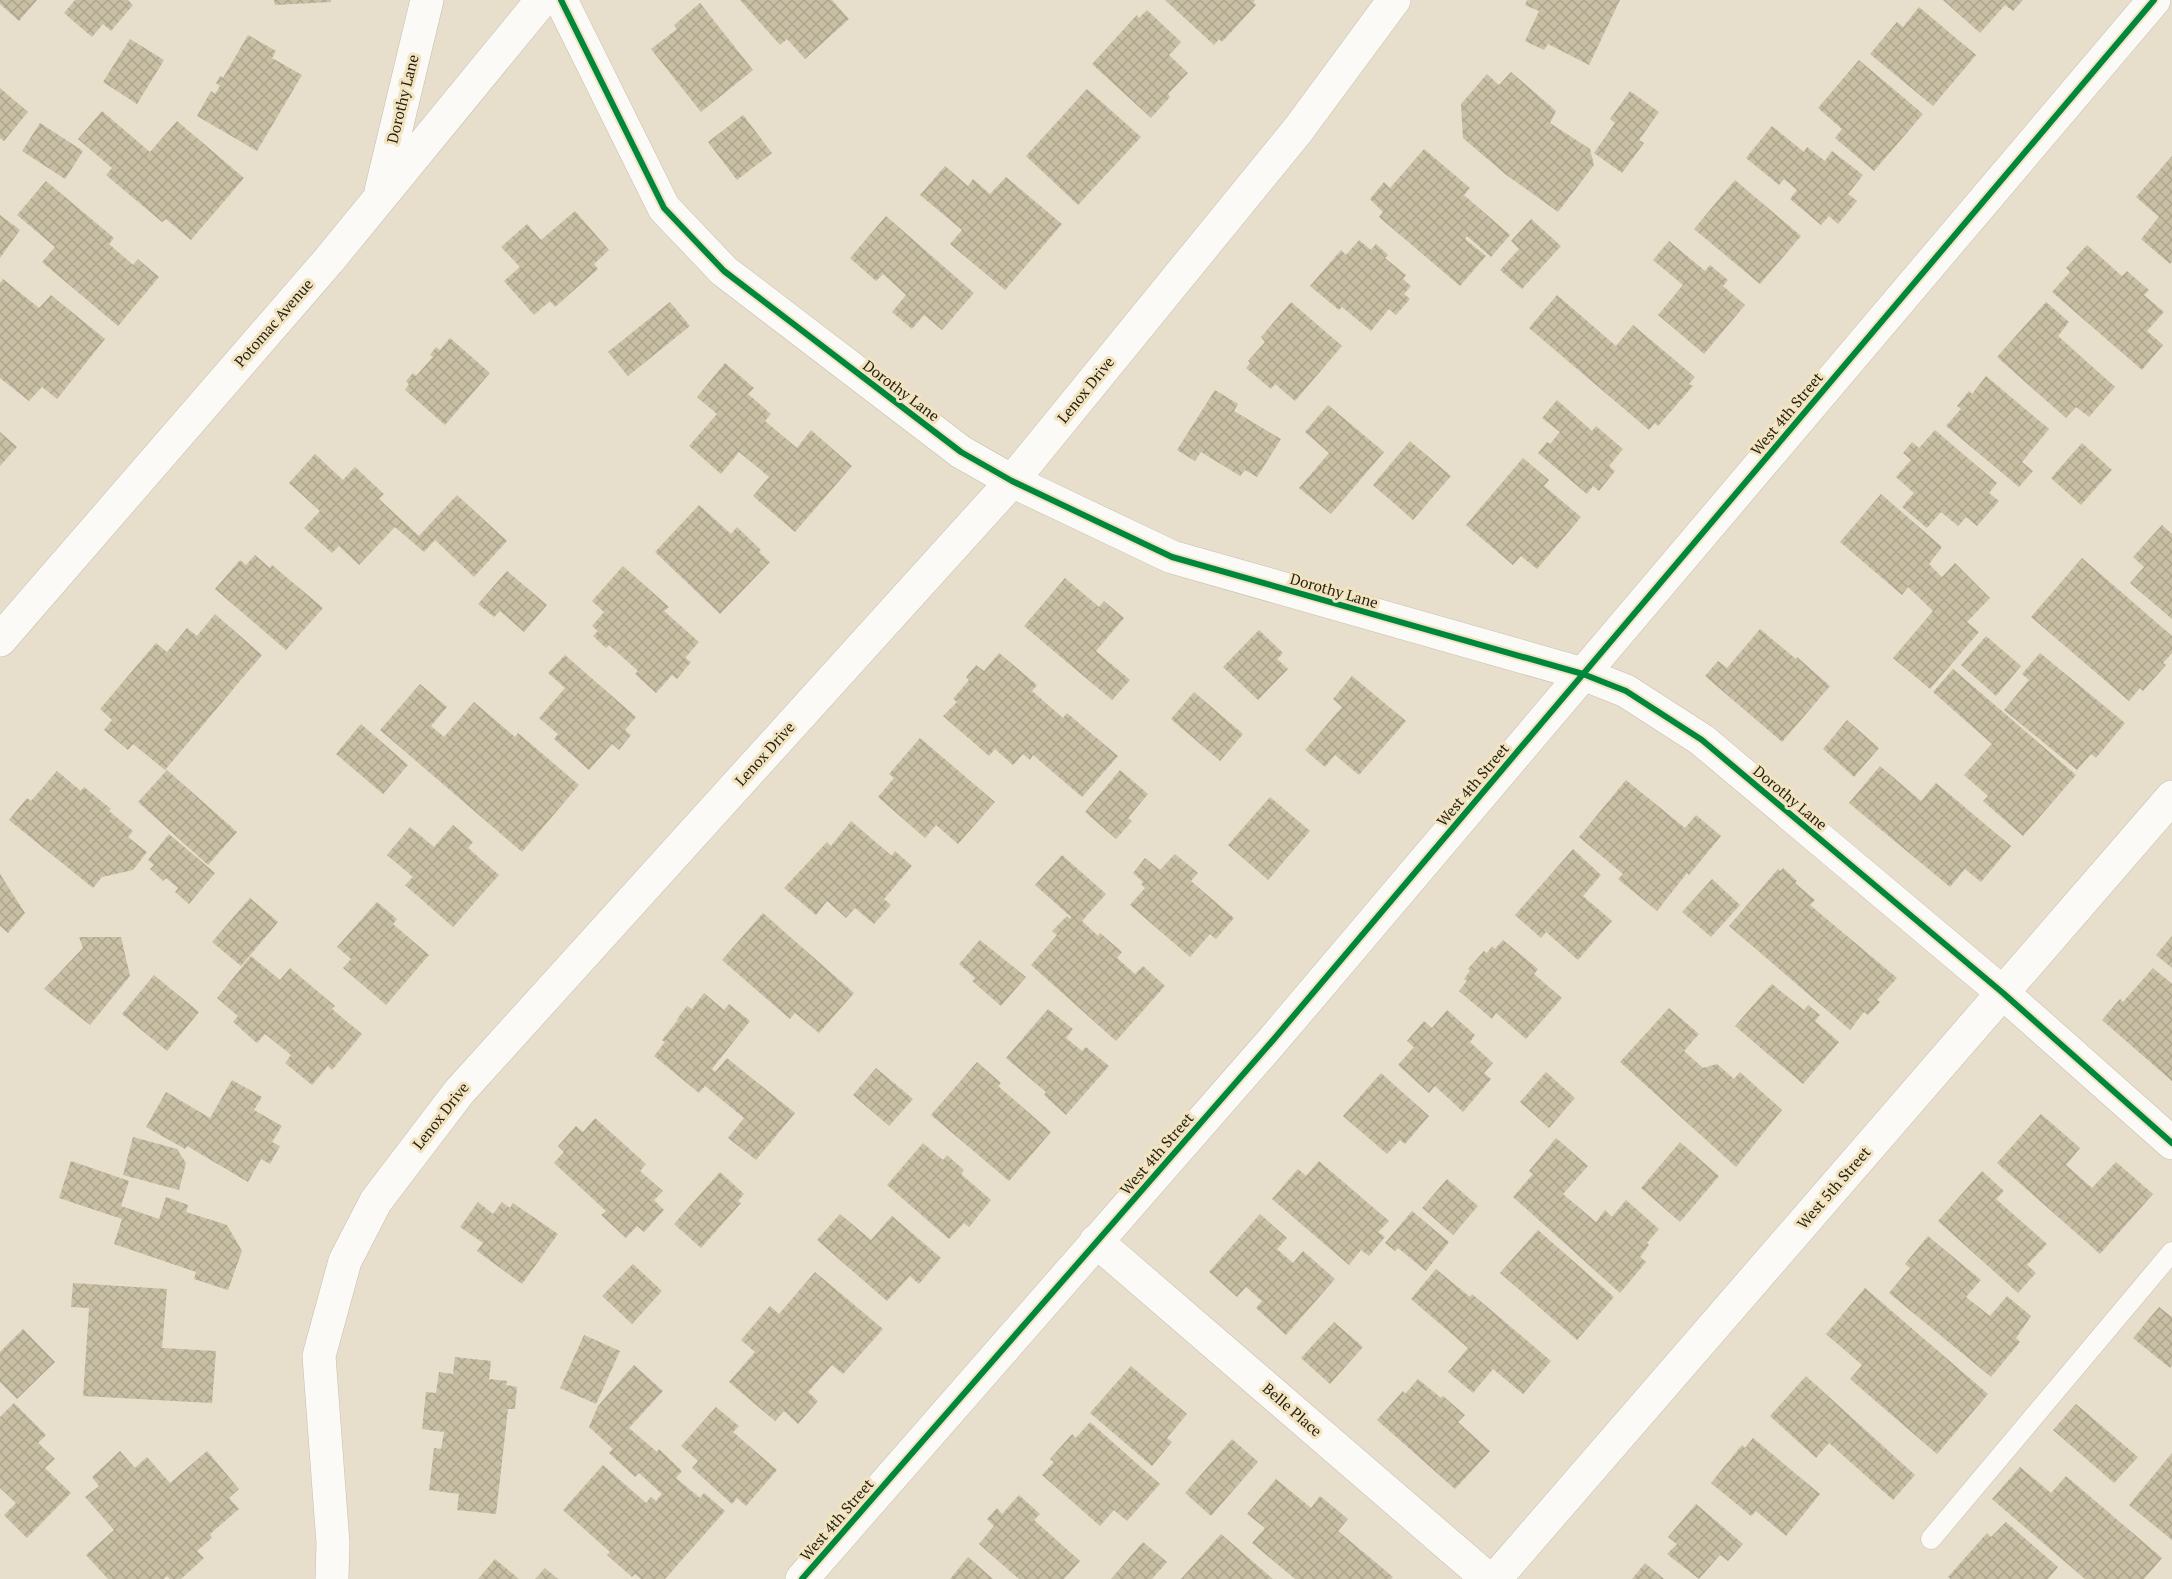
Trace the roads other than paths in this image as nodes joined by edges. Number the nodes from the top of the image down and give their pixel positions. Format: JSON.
{"nodes":[{"id":1,"x":427,"y":0,"type":"edge"},
{"id":2,"x":542,"y":0,"type":"edge"},
{"id":3,"x":561,"y":0,"type":"edge"},
{"id":4,"x":1394,"y":0,"type":"edge"},
{"id":5,"x":2154,"y":0,"type":"edge"},
{"id":6,"x":2172,"y":16,"type":"edge"},
{"id":7,"x":379,"y":198,"type":"junction"},
{"id":8,"x":1012,"y":481,"type":"junction"},
{"id":9,"x":0,"y":640,"type":"edge"},
{"id":10,"x":1583,"y":674,"type":"junction"},
{"id":11,"x":2172,"y":797,"type":"edge"},
{"id":12,"x":2003,"y":993,"type":"junction"},
{"id":13,"x":2172,"y":1143,"type":"edge"},
{"id":14,"x":1096,"y":1241,"type":"junction"},
{"id":15,"x":2172,"y":1251,"type":"edge"},
{"id":16,"x":1931,"y":1539,"type":"dead end"},
{"id":17,"x":332,"y":1579,"type":"edge"},
{"id":18,"x":802,"y":1579,"type":"edge"},
{"id":19,"x":1488,"y":1579,"type":"edge"},
{"id":20,"x":1495,"y":1579,"type":"edge"}],
"edges":[{"from":1,"to":7,"type":"street","name":"Dorothy Lane"},
{"from":2,"to":7,"type":"street","name":"Potomac Avenue"},
{"from":3,"to":8,"type":"street","name":"Dorothy Lane"},
{"from":4,"to":8,"type":"street","name":"Lenox Drive"},
{"from":5,"to":6,"type":"street"},
{"from":5,"to":10,"type":"street","name":"West 4th Street"},
{"from":7,"to":9,"type":"street","name":"Potomac Avenue"},
{"from":8,"to":10,"type":"street","name":"Dorothy Lane"},
{"from":8,"to":17,"type":"street","name":"Lenox Drive"},
{"from":10,"to":12,"type":"street","name":"Dorothy Lane"},
{"from":10,"to":14,"type":"street","name":"West 4th Street"},
{"from":11,"to":12,"type":"street","name":"West 5th Street"},
{"from":12,"to":13,"type":"street","name":"Dorothy Lane"},
{"from":12,"to":20,"type":"street","name":"West 5th Street"},
{"from":14,"to":18,"type":"street","name":"West 4th Street"},
{"from":14,"to":19,"type":"street","name":"Belle Place"},
{"from":15,"to":16,"type":"lane"}]}
